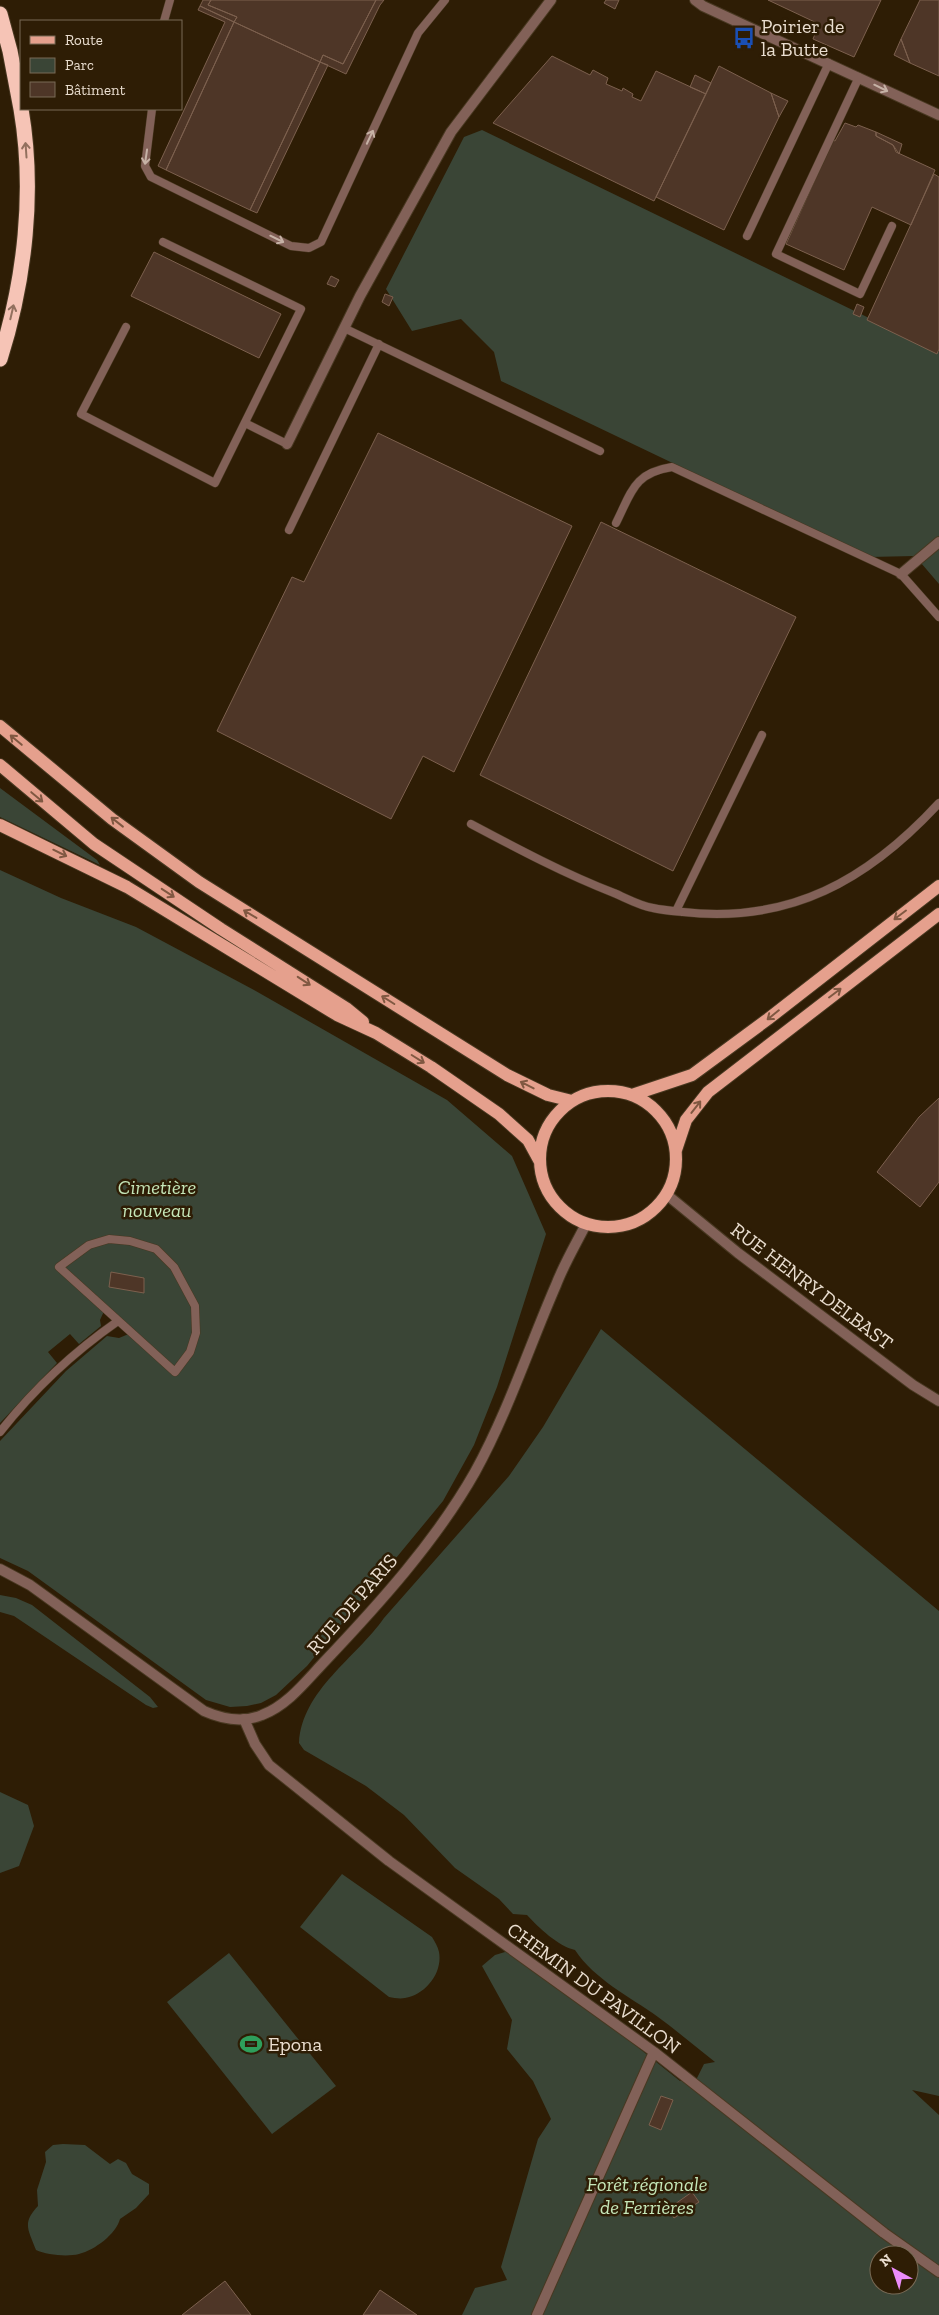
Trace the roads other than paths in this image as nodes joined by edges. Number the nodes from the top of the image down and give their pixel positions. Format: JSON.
{"nodes":[{"id":1,"x":170,"y":0,"type":"edge"},
{"id":2,"x":445,"y":0,"type":"edge"},
{"id":3,"x":551,"y":0,"type":"edge"},
{"id":4,"x":695,"y":0,"type":"edge"},
{"id":5,"x":0,"y":14,"type":"edge"},
{"id":6,"x":164,"y":20,"type":"edge"},
{"id":7,"x":829,"y":63,"type":"junction"},
{"id":8,"x":859,"y":77,"type":"junction"},
{"id":9,"x":20,"y":104,"type":"edge"},
{"id":10,"x":21,"y":110,"type":"edge"},
{"id":11,"x":152,"y":110,"type":"edge"},
{"id":12,"x":939,"y":115,"type":"edge"},
{"id":13,"x":892,"y":226,"type":"dead end"},
{"id":14,"x":747,"y":236,"type":"dead end"},
{"id":15,"x":164,"y":242,"type":"dead end"},
{"id":16,"x":126,"y":327,"type":"dead end"},
{"id":17,"x":344,"y":328,"type":"junction"},
{"id":18,"x":379,"y":344,"type":"junction"},
{"id":19,"x":0,"y":359,"type":"edge"},
{"id":20,"x":245,"y":423,"type":"junction"},
{"id":21,"x":287,"y":444,"type":"joint"},
{"id":22,"x":600,"y":451,"type":"dead end"},
{"id":23,"x":616,"y":523,"type":"dead end"},
{"id":24,"x":289,"y":530,"type":"dead end"},
{"id":25,"x":939,"y":542,"type":"edge"},
{"id":26,"x":901,"y":574,"type":"junction"},
{"id":27,"x":939,"y":617,"type":"edge"},
{"id":28,"x":0,"y":726,"type":"edge"},
{"id":29,"x":762,"y":735,"type":"dead end"},
{"id":30,"x":0,"y":765,"type":"edge"},
{"id":31,"x":939,"y":803,"type":"edge"},
{"id":32,"x":472,"y":824,"type":"dead end"},
{"id":33,"x":0,"y":825,"type":"edge"},
{"id":34,"x":939,"y":886,"type":"edge"},
{"id":35,"x":676,"y":911,"type":"junction"},
{"id":36,"x":939,"y":914,"type":"edge"},
{"id":37,"x":376,"y":1033,"type":"junction"},
{"id":38,"x":632,"y":1095,"type":"junction"},
{"id":39,"x":572,"y":1101,"type":"junction"},
{"id":40,"x":676,"y":1150,"type":"junction"},
{"id":41,"x":540,"y":1162,"type":"junction"},
{"id":42,"x":666,"y":1194,"type":"junction"},
{"id":43,"x":586,"y":1224,"type":"junction"},
{"id":44,"x":118,"y":1321,"type":"junction"},
{"id":45,"x":939,"y":1401,"type":"edge"},
{"id":46,"x":0,"y":1432,"type":"edge"},
{"id":47,"x":0,"y":1569,"type":"edge"},
{"id":48,"x":244,"y":1720,"type":"junction"},
{"id":49,"x":654,"y":2052,"type":"junction"},
{"id":50,"x":939,"y":2272,"type":"edge"},
{"id":51,"x":537,"y":2315,"type":"edge"}],
"edges":[{"from":1,"to":6,"type":"lane"},
{"from":11,"to":2,"type":"lane","one_way":true},
{"from":3,"to":17,"type":"street"},
{"from":4,"to":7,"type":"street"},
{"from":5,"to":9,"type":"highway"},
{"from":7,"to":8,"type":"street"},
{"from":7,"to":14,"type":"lane"},
{"from":8,"to":12,"type":"street","one_way":true},
{"from":8,"to":13,"type":"lane"},
{"from":19,"to":10,"type":"highway","one_way":true},
{"from":15,"to":20,"type":"lane"},
{"from":16,"to":20,"type":"lane"},
{"from":17,"to":18,"type":"lane"},
{"from":17,"to":21,"type":"street"},
{"from":18,"to":22,"type":"lane"},
{"from":18,"to":24,"type":"lane"},
{"from":20,"to":21,"type":"lane"},
{"from":23,"to":26,"type":"lane"},
{"from":25,"to":26,"type":"street"},
{"from":26,"to":27,"type":"lane"},
{"from":39,"to":28,"type":"main road","one_way":true},
{"from":29,"to":35,"type":"lane"},
{"from":30,"to":37,"type":"main road","one_way":true},
{"from":31,"to":35,"type":"lane"},
{"from":32,"to":35,"type":"lane"},
{"from":33,"to":37,"type":"main road","one_way":true},
{"from":34,"to":38,"type":"main road","one_way":true},
{"from":40,"to":36,"type":"main road","one_way":true},
{"from":37,"to":41,"type":"main road","one_way":true},
{"from":38,"to":39,"type":"main road"},
{"from":38,"to":40,"type":"main road"},
{"from":39,"to":41,"type":"main road"},
{"from":40,"to":42,"type":"main road"},
{"from":41,"to":43,"type":"main road"},
{"from":42,"to":43,"type":"main road"},
{"from":42,"to":45,"type":"street","name":"RUE HENRY DELBAST"},
{"from":43,"to":48,"type":"street","name":"RUE DE PARIS"},
{"from":44,"to":44,"type":"lane"},
{"from":44,"to":46,"type":"lane"},
{"from":47,"to":48,"type":"street","name":"RUE DE PARIS"},
{"from":48,"to":49,"type":"street","name":"CHEMIN DU PAVILLON"},
{"from":49,"to":50,"type":"street","name":"CHEMIN DU PAVILLON"},
{"from":49,"to":51,"type":"street"}]}
